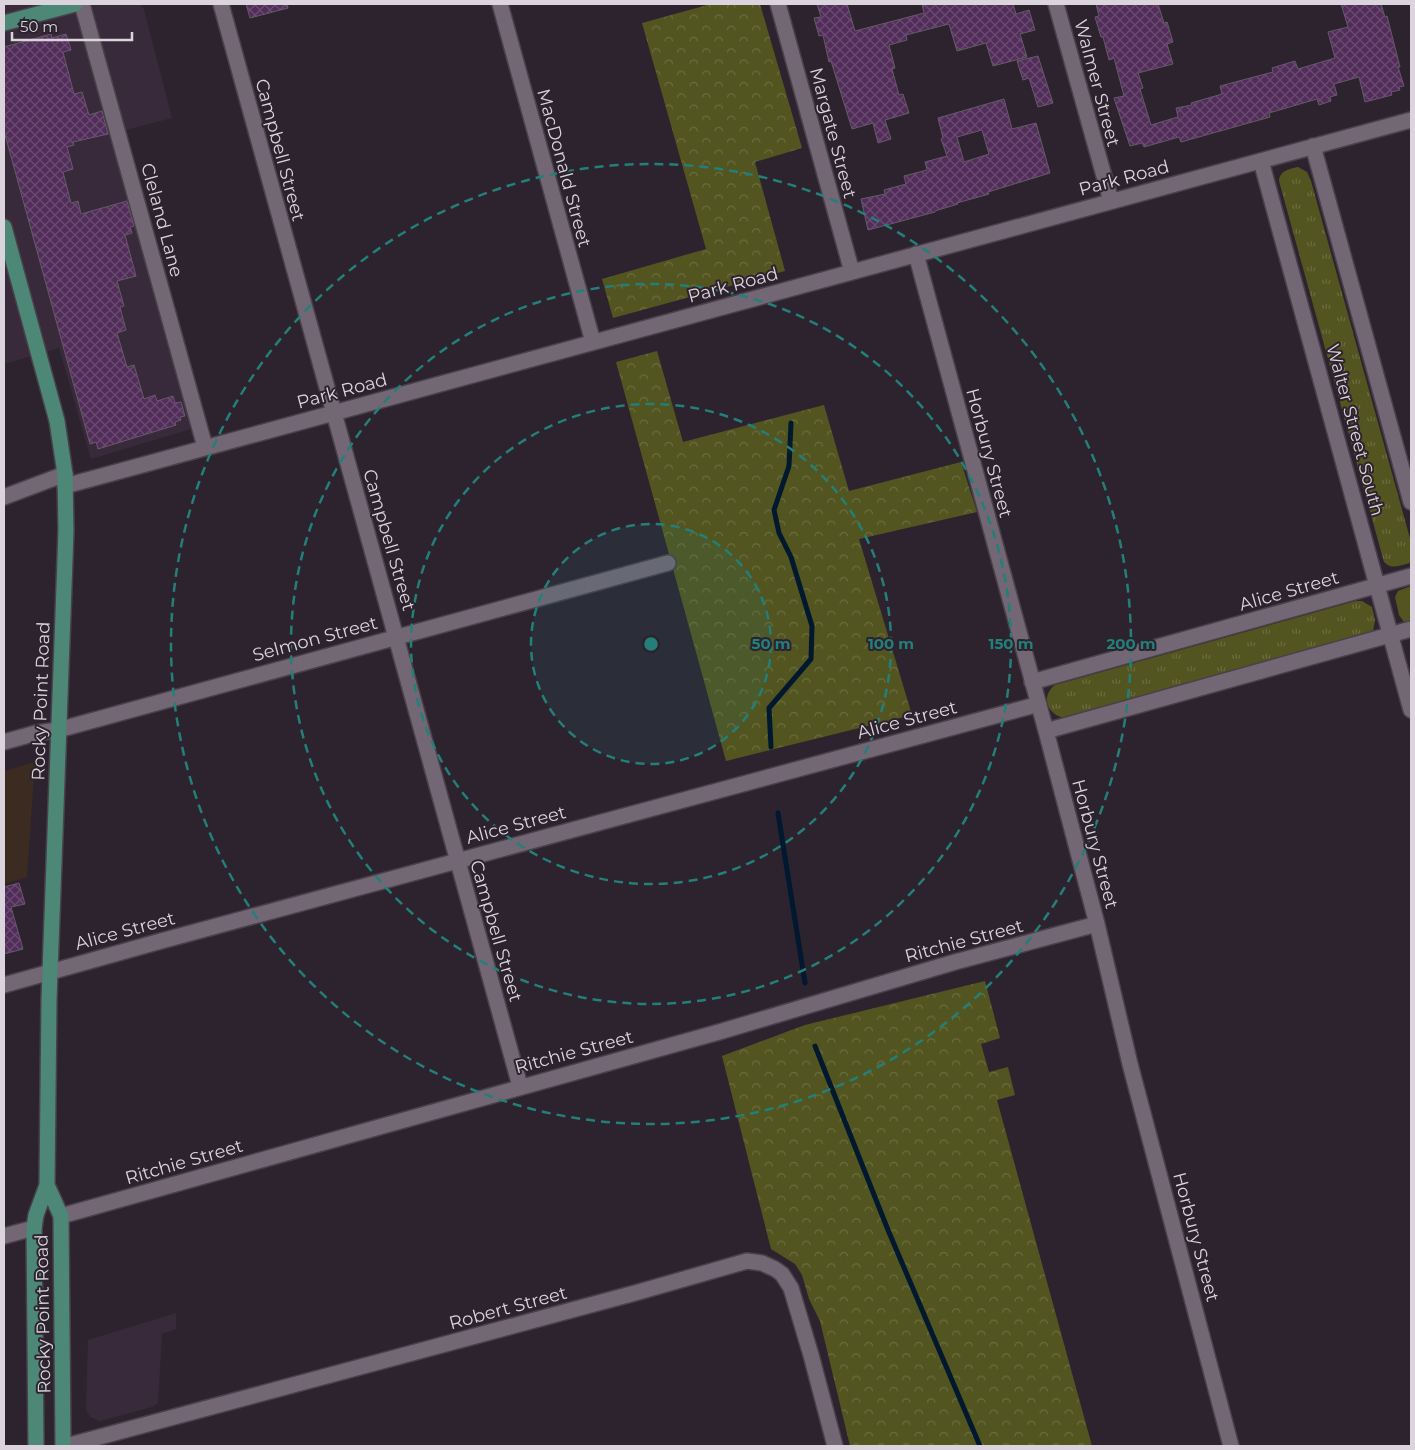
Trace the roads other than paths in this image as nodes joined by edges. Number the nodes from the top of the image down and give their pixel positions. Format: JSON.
{"nodes":[{"id":1,"x":76,"y":4,"type":"edge"},
{"id":2,"x":82,"y":4,"type":"edge"},
{"id":3,"x":221,"y":4,"type":"edge"},
{"id":4,"x":500,"y":4,"type":"edge"},
{"id":5,"x":778,"y":4,"type":"edge"},
{"id":6,"x":1056,"y":4,"type":"edge"},
{"id":7,"x":4,"y":23,"type":"edge"},
{"id":8,"x":1411,"y":120,"type":"edge"},
{"id":9,"x":1313,"y":146,"type":"junction"},
{"id":10,"x":1261,"y":161,"type":"junction"},
{"id":11,"x":1110,"y":201,"type":"junction"},
{"id":12,"x":4,"y":227,"type":"edge"},
{"id":13,"x":916,"y":254,"type":"junction"},
{"id":14,"x":852,"y":272,"type":"junction"},
{"id":15,"x":593,"y":342,"type":"junction"},
{"id":16,"x":333,"y":413,"type":"junction"},
{"id":17,"x":205,"y":447,"type":"junction"},
{"id":18,"x":65,"y":480,"type":"junction"},
{"id":19,"x":4,"y":497,"type":"edge"},
{"id":20,"x":1411,"y":502,"type":"edge"},
{"id":21,"x":668,"y":563,"type":"dead end"},
{"id":22,"x":1411,"y":576,"type":"edge"},
{"id":23,"x":1378,"y":585,"type":"junction"},
{"id":24,"x":1411,"y":629,"type":"edge"},
{"id":25,"x":1390,"y":635,"type":"junction"},
{"id":26,"x":396,"y":636,"type":"junction"},
{"id":27,"x":1032,"y":682,"type":"junction"},
{"id":28,"x":1039,"y":704,"type":"junction"},
{"id":29,"x":1411,"y":710,"type":"edge"},
{"id":30,"x":58,"y":730,"type":"junction"},
{"id":31,"x":1046,"y":731,"type":"junction"},
{"id":32,"x":4,"y":742,"type":"edge"},
{"id":33,"x":457,"y":861,"type":"junction"},
{"id":34,"x":1097,"y":924,"type":"junction"},
{"id":35,"x":50,"y":972,"type":"junction"},
{"id":36,"x":4,"y":985,"type":"edge"},
{"id":37,"x":520,"y":1086,"type":"junction"},
{"id":38,"x":47,"y":1185,"type":"junction"},
{"id":39,"x":61,"y":1216,"type":"junction"},
{"id":40,"x":34,"y":1228,"type":"junction"},
{"id":41,"x":4,"y":1236,"type":"edge"},
{"id":42,"x":36,"y":1446,"type":"edge"},
{"id":43,"x":65,"y":1446,"type":"edge"},
{"id":44,"x":835,"y":1446,"type":"edge"},
{"id":45,"x":1232,"y":1446,"type":"edge"}],
"edges":[{"from":1,"to":7,"type":"main road"},
{"from":2,"to":17,"type":"street","name":"Cleland Lane"},
{"from":3,"to":16,"type":"street","name":"Campbell Street"},
{"from":4,"to":15,"type":"street","name":"MacDonald Street"},
{"from":5,"to":14,"type":"street","name":"Margate Street"},
{"from":6,"to":11,"type":"street","name":"Walmer Street"},
{"from":8,"to":9,"type":"street","name":"Park Road"},
{"from":9,"to":10,"type":"street","name":"Park Road"},
{"from":9,"to":20,"type":"street","name":"Walter Street South"},
{"from":10,"to":11,"type":"street","name":"Park Road"},
{"from":10,"to":23,"type":"street","name":"Walter Street South"},
{"from":11,"to":13,"type":"street","name":"Park Road"},
{"from":12,"to":18,"type":"main road","name":"Rocky Point Road"},
{"from":13,"to":14,"type":"street","name":"Park Road"},
{"from":13,"to":27,"type":"street","name":"Horbury Street"},
{"from":14,"to":15,"type":"street","name":"Park Road"},
{"from":15,"to":16,"type":"street","name":"Park Road"},
{"from":16,"to":17,"type":"street","name":"Park Road"},
{"from":16,"to":26,"type":"street","name":"Campbell Street"},
{"from":17,"to":18,"type":"street","name":"Park Road"},
{"from":18,"to":19,"type":"street","name":"Park Road"},
{"from":18,"to":30,"type":"main road","name":"Rocky Point Road"},
{"from":21,"to":26,"type":"street","name":"Selmon Street"},
{"from":22,"to":23,"type":"street","name":"Alice Street"},
{"from":23,"to":25,"type":"street","name":"Walter Street South"},
{"from":23,"to":27,"type":"street","name":"Alice Street"},
{"from":24,"to":25,"type":"street"},
{"from":25,"to":29,"type":"street","name":"Walter Street South"},
{"from":25,"to":31,"type":"street"},
{"from":26,"to":30,"type":"street","name":"Selmon Street"},
{"from":26,"to":33,"type":"street","name":"Campbell Street"},
{"from":27,"to":28,"type":"street","name":"Horbury Street"},
{"from":28,"to":31,"type":"street","name":"Horbury Street"},
{"from":28,"to":33,"type":"street","name":"Alice Street"},
{"from":30,"to":32,"type":"street","name":"Selmon Street"},
{"from":30,"to":35,"type":"main road","name":"Rocky Point Road"},
{"from":31,"to":34,"type":"street","name":"Horbury Street"},
{"from":33,"to":35,"type":"street","name":"Alice Street"},
{"from":33,"to":37,"type":"street","name":"Campbell Street"},
{"from":34,"to":37,"type":"street","name":"Ritchie Street"},
{"from":34,"to":45,"type":"street","name":"Horbury Street"},
{"from":35,"to":36,"type":"street","name":"Alice Street"},
{"from":35,"to":38,"type":"main road","name":"Rocky Point Road"},
{"from":37,"to":39,"type":"street","name":"Ritchie Street"},
{"from":38,"to":39,"type":"main road","name":"Rocky Point Road"},
{"from":38,"to":40,"type":"main road","name":"Rocky Point Road"},
{"from":39,"to":43,"type":"main road","name":"Rocky Point Road"},
{"from":40,"to":41,"type":"street"},
{"from":40,"to":42,"type":"main road","name":"Rocky Point Road"},
{"from":43,"to":44,"type":"street","name":"Robert Street"}]}
